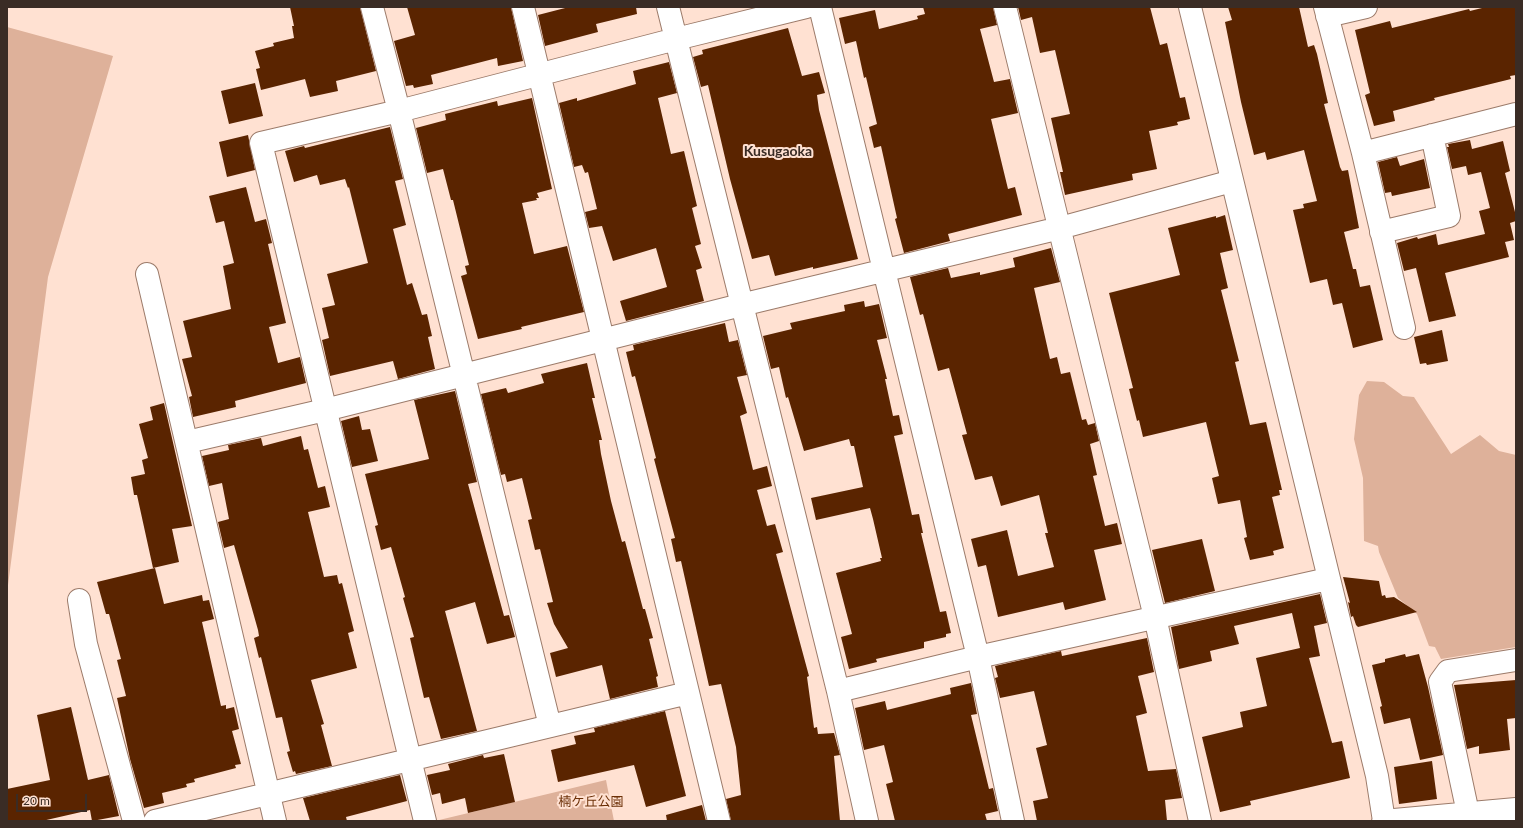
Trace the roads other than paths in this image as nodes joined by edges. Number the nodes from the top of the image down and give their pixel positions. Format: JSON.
{"nodes":[{"id":1,"x":372,"y":7,"type":"edge"},
{"id":2,"x":523,"y":7,"type":"edge"},
{"id":3,"x":668,"y":7,"type":"edge"},
{"id":4,"x":806,"y":7,"type":"edge"},
{"id":5,"x":820,"y":7,"type":"edge"},
{"id":6,"x":1005,"y":7,"type":"edge"},
{"id":7,"x":1190,"y":7,"type":"edge"},
{"id":8,"x":1366,"y":7,"type":"edge"},
{"id":9,"x":1326,"y":12,"type":"edge"},
{"id":10,"x":676,"y":39,"type":"junction"},
{"id":11,"x":540,"y":75,"type":"junction"},
{"id":12,"x":399,"y":111,"type":"junction"},
{"id":13,"x":1516,"y":114,"type":"edge"},
{"id":14,"x":1432,"y":135,"type":"junction"},
{"id":15,"x":1363,"y":153,"type":"junction"},
{"id":16,"x":1232,"y":181,"type":"junction"},
{"id":17,"x":1060,"y":228,"type":"junction"},
{"id":18,"x":1381,"y":232,"type":"junction"},
{"id":19,"x":883,"y":270,"type":"junction"},
{"id":20,"x":147,"y":274,"type":"dead end"},
{"id":21,"x":740,"y":305,"type":"junction"},
{"id":22,"x":1404,"y":328,"type":"dead end"},
{"id":23,"x":603,"y":341,"type":"junction"},
{"id":24,"x":464,"y":376,"type":"junction"},
{"id":25,"x":324,"y":410,"type":"junction"},
{"id":26,"x":187,"y":442,"type":"junction"},
{"id":27,"x":1328,"y":580,"type":"junction"},
{"id":28,"x":79,"y":600,"type":"dead end"},
{"id":29,"x":1155,"y":617,"type":"junction"},
{"id":30,"x":978,"y":656,"type":"junction"},
{"id":31,"x":1516,"y":660,"type":"edge"},
{"id":32,"x":838,"y":691,"type":"junction"},
{"id":33,"x":688,"y":693,"type":"junction"},
{"id":34,"x":550,"y":726,"type":"junction"},
{"id":35,"x":410,"y":760,"type":"junction"},
{"id":36,"x":269,"y":794,"type":"junction"},
{"id":37,"x":1516,"y":809,"type":"edge"},
{"id":38,"x":1468,"y":813,"type":"junction"},
{"id":39,"x":134,"y":821,"type":"edge"},
{"id":40,"x":155,"y":821,"type":"edge"},
{"id":41,"x":275,"y":821,"type":"edge"},
{"id":42,"x":425,"y":821,"type":"edge"},
{"id":43,"x":719,"y":821,"type":"edge"},
{"id":44,"x":867,"y":821,"type":"edge"},
{"id":45,"x":1014,"y":821,"type":"edge"},
{"id":46,"x":1200,"y":821,"type":"edge"},
{"id":47,"x":1384,"y":821,"type":"edge"}],
"edges":[{"from":1,"to":12,"type":"street"},
{"from":2,"to":11,"type":"street"},
{"from":3,"to":10,"type":"street"},
{"from":4,"to":10,"type":"street"},
{"from":5,"to":19,"type":"street"},
{"from":6,"to":17,"type":"street"},
{"from":7,"to":16,"type":"street"},
{"from":8,"to":9,"type":"street"},
{"from":9,"to":15,"type":"street"},
{"from":10,"to":11,"type":"street"},
{"from":10,"to":21,"type":"street"},
{"from":11,"to":12,"type":"street"},
{"from":11,"to":23,"type":"street"},
{"from":12,"to":24,"type":"street"},
{"from":12,"to":25,"type":"street"},
{"from":13,"to":14,"type":"street"},
{"from":14,"to":15,"type":"street"},
{"from":14,"to":18,"type":"street"},
{"from":15,"to":18,"type":"street"},
{"from":16,"to":17,"type":"street"},
{"from":16,"to":27,"type":"street"},
{"from":17,"to":19,"type":"street"},
{"from":17,"to":29,"type":"street"},
{"from":18,"to":22,"type":"street"},
{"from":19,"to":21,"type":"street"},
{"from":19,"to":30,"type":"street"},
{"from":20,"to":26,"type":"street"},
{"from":21,"to":23,"type":"street"},
{"from":21,"to":32,"type":"street"},
{"from":23,"to":24,"type":"street"},
{"from":23,"to":33,"type":"street"},
{"from":24,"to":25,"type":"street"},
{"from":24,"to":34,"type":"street"},
{"from":25,"to":26,"type":"street"},
{"from":25,"to":35,"type":"street"},
{"from":26,"to":36,"type":"street"},
{"from":27,"to":29,"type":"street"},
{"from":27,"to":47,"type":"street"},
{"from":28,"to":39,"type":"street"},
{"from":29,"to":30,"type":"street"},
{"from":29,"to":46,"type":"street"},
{"from":30,"to":32,"type":"street"},
{"from":30,"to":45,"type":"street"},
{"from":31,"to":38,"type":"street"},
{"from":32,"to":44,"type":"street"},
{"from":33,"to":34,"type":"street"},
{"from":33,"to":43,"type":"street"},
{"from":34,"to":35,"type":"street"},
{"from":35,"to":36,"type":"street"},
{"from":35,"to":42,"type":"street"},
{"from":36,"to":40,"type":"street"},
{"from":36,"to":41,"type":"street"},
{"from":37,"to":38,"type":"street"},
{"from":38,"to":47,"type":"street"}]}
